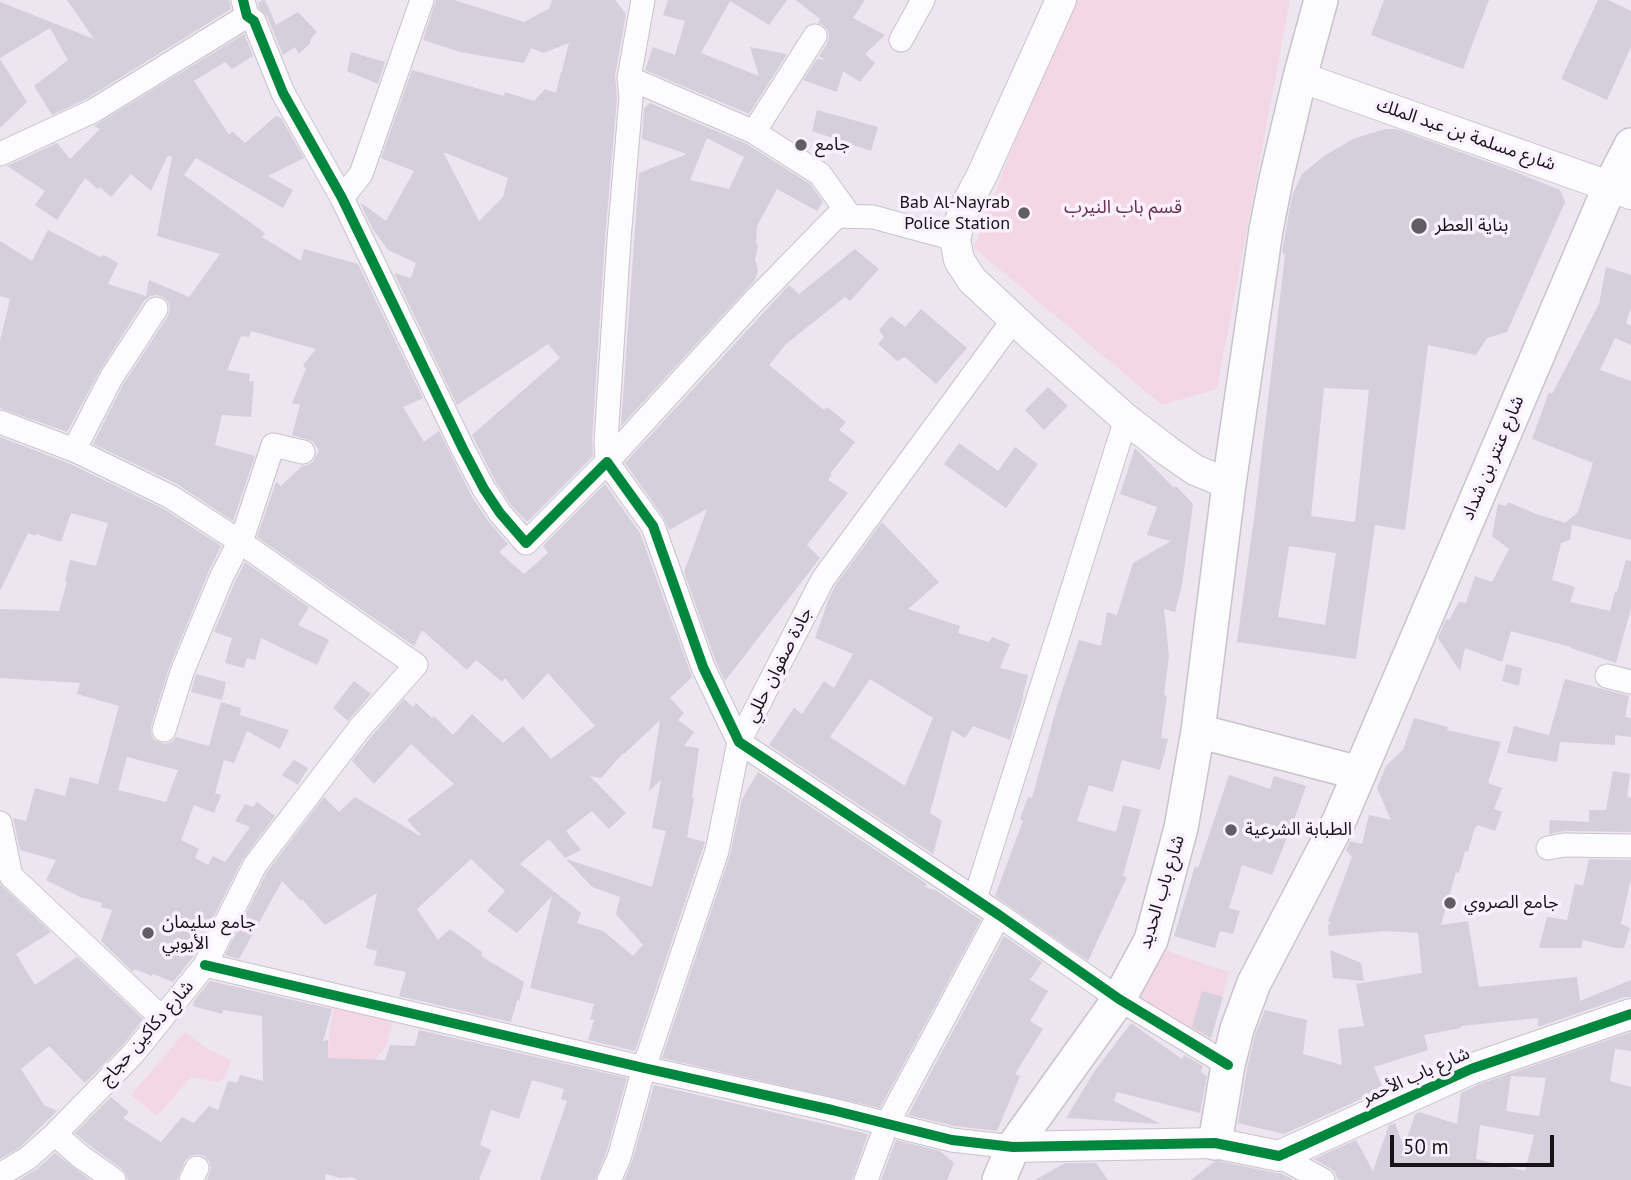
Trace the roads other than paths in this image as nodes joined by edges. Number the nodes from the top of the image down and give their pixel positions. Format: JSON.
{"nodes":[{"id":1,"x":422,"y":0,"type":"edge"},
{"id":2,"x":643,"y":0,"type":"edge"},
{"id":3,"x":923,"y":0,"type":"edge"},
{"id":4,"x":1061,"y":0,"type":"edge"},
{"id":5,"x":1321,"y":0,"type":"edge"},
{"id":6,"x":245,"y":8,"type":"edge"},
{"id":7,"x":815,"y":36,"type":"dead end"},
{"id":8,"x":901,"y":40,"type":"dead end"},
{"id":9,"x":1300,"y":77,"type":"junction"},
{"id":10,"x":629,"y":78,"type":"junction"},
{"id":11,"x":754,"y":132,"type":"junction"},
{"id":12,"x":1631,"y":145,"type":"edge"},
{"id":13,"x":0,"y":154,"type":"edge"},
{"id":14,"x":1620,"y":190,"type":"edge"},
{"id":15,"x":342,"y":198,"type":"junction"},
{"id":16,"x":850,"y":216,"type":"junction"},
{"id":17,"x":956,"y":239,"type":"junction"},
{"id":18,"x":156,"y":309,"type":"dead end"},
{"id":19,"x":1014,"y":319,"type":"junction"},
{"id":20,"x":1126,"y":419,"type":"junction"},
{"id":21,"x":0,"y":422,"type":"edge"},
{"id":22,"x":75,"y":450,"type":"junction"},
{"id":23,"x":303,"y":452,"type":"dead end"},
{"id":24,"x":607,"y":462,"type":"junction"},
{"id":25,"x":1229,"y":484,"type":"junction"},
{"id":26,"x":239,"y":541,"type":"junction"},
{"id":27,"x":1607,"y":676,"type":"dead end"},
{"id":28,"x":1631,"y":682,"type":"edge"},
{"id":29,"x":164,"y":730,"type":"dead end"},
{"id":30,"x":1198,"y":731,"type":"junction"},
{"id":31,"x":739,"y":742,"type":"junction"},
{"id":32,"x":1359,"y":773,"type":"junction"},
{"id":33,"x":0,"y":822,"type":"edge"},
{"id":34,"x":1631,"y":846,"type":"edge"},
{"id":35,"x":1548,"y":848,"type":"dead end"},
{"id":36,"x":975,"y":899,"type":"junction"},
{"id":37,"x":999,"y":915,"type":"junction"},
{"id":38,"x":205,"y":965,"type":"junction"},
{"id":39,"x":1119,"y":999,"type":"junction"},
{"id":40,"x":1631,"y":1014,"type":"edge"},
{"id":41,"x":162,"y":1018,"type":"junction"},
{"id":42,"x":1228,"y":1065,"type":"junction"},
{"id":43,"x":644,"y":1068,"type":"junction"},
{"id":44,"x":887,"y":1124,"type":"junction"},
{"id":45,"x":55,"y":1134,"type":"junction"},
{"id":46,"x":1215,"y":1143,"type":"junction"},
{"id":47,"x":1013,"y":1147,"type":"junction"},
{"id":48,"x":1279,"y":1156,"type":"junction"},
{"id":49,"x":0,"y":1175,"type":"edge"},
{"id":50,"x":114,"y":1180,"type":"edge"},
{"id":51,"x":609,"y":1180,"type":"edge"},
{"id":52,"x":866,"y":1180,"type":"edge"},
{"id":53,"x":999,"y":1180,"type":"edge"},
{"id":54,"x":1323,"y":1180,"type":"edge"}],
"edges":[{"from":1,"to":15,"type":"street"},
{"from":2,"to":10,"type":"street"},
{"from":3,"to":8,"type":"street"},
{"from":4,"to":17,"type":"street"},
{"from":5,"to":9,"type":"main road","name":"شارع باب الحديد"},
{"from":6,"to":13,"type":"street"},
{"from":6,"to":15,"type":"street"},
{"from":7,"to":11,"type":"street"},
{"from":9,"to":14,"type":"street","name":"شارع مسلمة بن عبد الملك"},
{"from":9,"to":25,"type":"main road","name":"شارع باب الحديد"},
{"from":10,"to":11,"type":"street"},
{"from":10,"to":24,"type":"street"},
{"from":11,"to":16,"type":"street"},
{"from":12,"to":14,"type":"main road","name":"شارع عنتر بن شداد"},
{"from":14,"to":32,"type":"main road","name":"شارع عنتر بن شداد"},
{"from":15,"to":24,"type":"street"},
{"from":16,"to":17,"type":"street"},
{"from":16,"to":24,"type":"street"},
{"from":17,"to":19,"type":"street"},
{"from":18,"to":22,"type":"street"},
{"from":19,"to":20,"type":"street"},
{"from":19,"to":31,"type":"street","name":"جادة صفوان حللي"},
{"from":20,"to":25,"type":"street"},
{"from":20,"to":36,"type":"street"},
{"from":21,"to":22,"type":"street"},
{"from":22,"to":26,"type":"street"},
{"from":23,"to":26,"type":"street"},
{"from":24,"to":31,"type":"street"},
{"from":25,"to":30,"type":"main road","name":"شارع باب الحديد"},
{"from":26,"to":29,"type":"street"},
{"from":26,"to":38,"type":"street","name":"شارع دكاكين حجاج"},
{"from":27,"to":28,"type":"street"},
{"from":30,"to":32,"type":"main road"},
{"from":30,"to":39,"type":"main road","name":"شارع باب الحديد"},
{"from":31,"to":36,"type":"street"},
{"from":31,"to":43,"type":"street","name":"جادة صفوان حللي"},
{"from":32,"to":42,"type":"main road","name":"شارع عنتر بن شداد"},
{"from":33,"to":41,"type":"street"},
{"from":34,"to":35,"type":"street"},
{"from":36,"to":37,"type":"street"},
{"from":37,"to":39,"type":"street"},
{"from":37,"to":44,"type":"street"},
{"from":38,"to":41,"type":"street","name":"شارع دكاكين حجاج"},
{"from":38,"to":43,"type":"street"},
{"from":39,"to":42,"type":"street"},
{"from":39,"to":47,"type":"main road","name":"شارع باب الحديد"},
{"from":40,"to":48,"type":"street","name":"شارع باب الأحمر"},
{"from":41,"to":45,"type":"street","name":"شارع دكاكين حجاج"},
{"from":42,"to":46,"type":"main road","name":"شارع عنتر بن شداد"},
{"from":43,"to":44,"type":"street"},
{"from":43,"to":51,"type":"street","name":"جادة صفوان حللي"},
{"from":44,"to":47,"type":"street"},
{"from":44,"to":52,"type":"street"},
{"from":45,"to":49,"type":"street","name":"شارع دكاكين حجاج"},
{"from":45,"to":50,"type":"street"},
{"from":46,"to":47,"type":"street"},
{"from":46,"to":48,"type":"street"},
{"from":47,"to":53,"type":"main road","name":"شارع باب الحديد"},
{"from":48,"to":54,"type":"street"}]}
